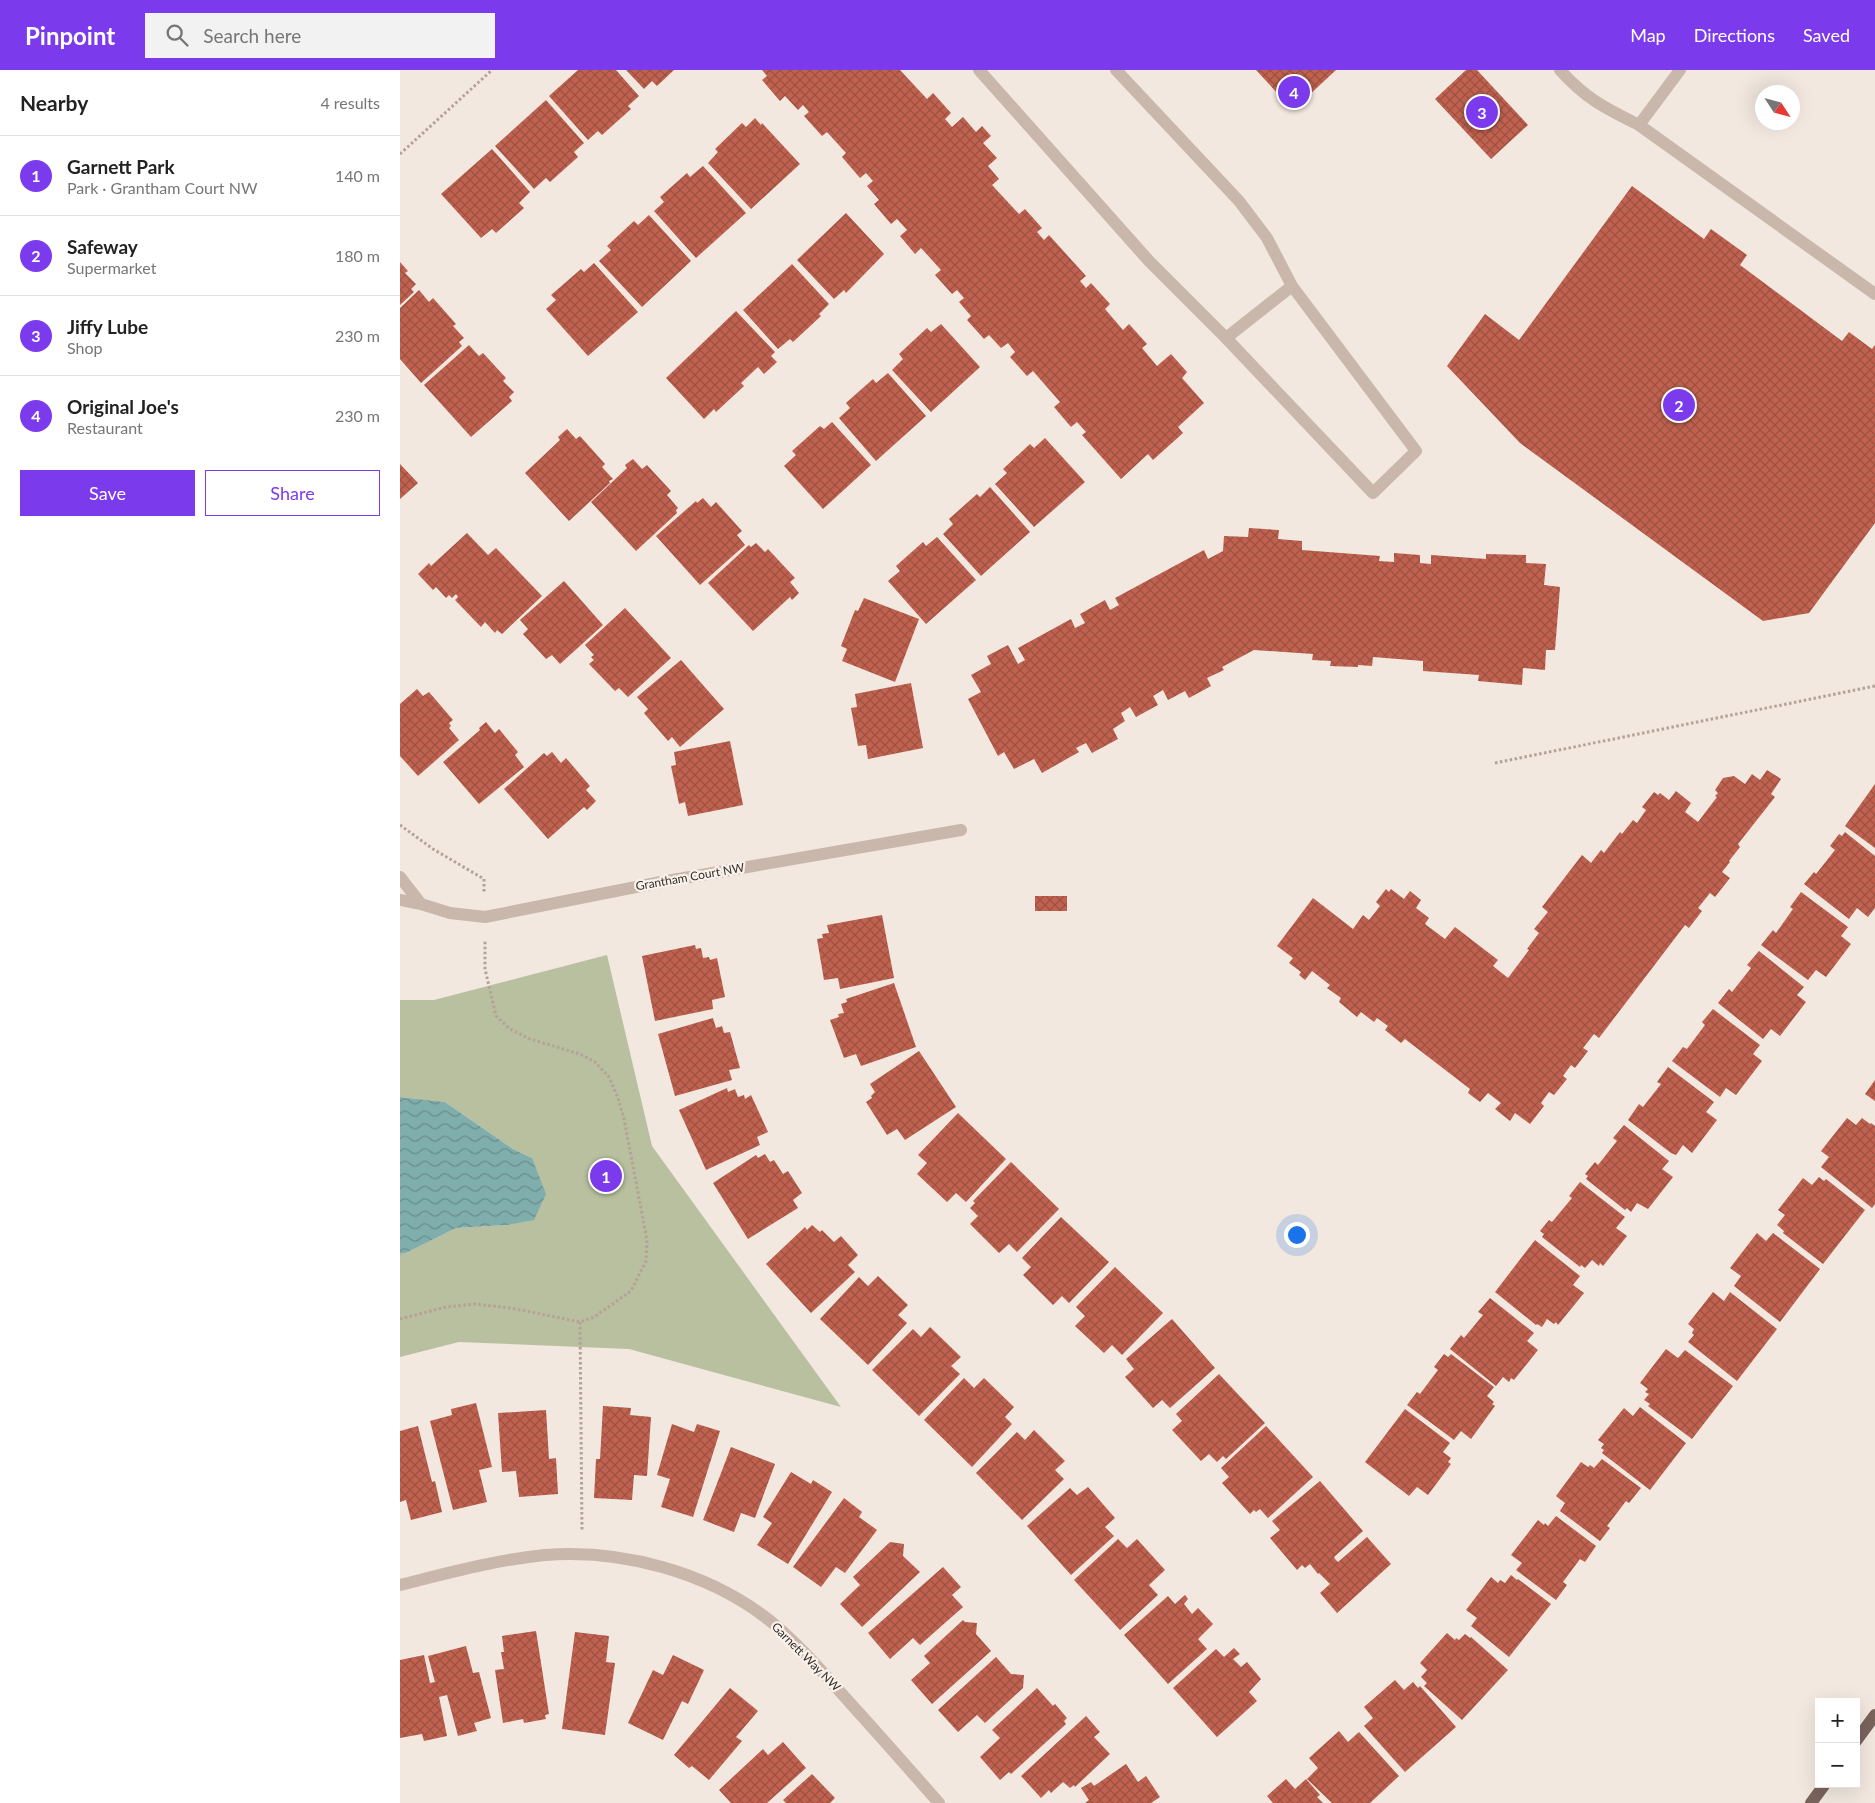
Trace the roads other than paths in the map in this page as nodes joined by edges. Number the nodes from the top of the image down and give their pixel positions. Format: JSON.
{"nodes":[{"id":1,"x":980,"y":70,"type":"edge"},
{"id":2,"x":1116,"y":70,"type":"edge"},
{"id":3,"x":1560,"y":70,"type":"edge"},
{"id":4,"x":1680,"y":70,"type":"edge"},
{"id":5,"x":1639,"y":125,"type":"junction"},
{"id":6,"x":1292,"y":286,"type":"junction"},
{"id":7,"x":1875,"y":294,"type":"edge"},
{"id":8,"x":1226,"y":338,"type":"junction"},
{"id":9,"x":961,"y":830,"type":"dead end"},
{"id":10,"x":400,"y":876,"type":"edge"},
{"id":11,"x":400,"y":900,"type":"edge"},
{"id":12,"x":421,"y":904,"type":"junction"},
{"id":13,"x":400,"y":1585,"type":"edge"},
{"id":14,"x":1875,"y":1715,"type":"edge"},
{"id":15,"x":1860,"y":1736,"type":"edge"},
{"id":16,"x":1822,"y":1788,"type":"edge"},
{"id":17,"x":939,"y":1803,"type":"edge"},
{"id":18,"x":1811,"y":1803,"type":"edge"}],
"edges":[{"from":1,"to":8,"type":"street"},
{"from":2,"to":6,"type":"street"},
{"from":3,"to":5,"type":"street"},
{"from":4,"to":5,"type":"street"},
{"from":5,"to":7,"type":"street"},
{"from":6,"to":8,"type":"street"},
{"from":6,"to":8,"type":"street"},
{"from":9,"to":12,"type":"street","name":"Grantham Court NW"},
{"from":10,"to":12,"type":"street"},
{"from":11,"to":12,"type":"street","name":"Grantham Court NW"},
{"from":13,"to":17,"type":"street","name":"Garnett Way NW"},
{"from":14,"to":15,"type":"main road"},
{"from":16,"to":18,"type":"main road"}]}
